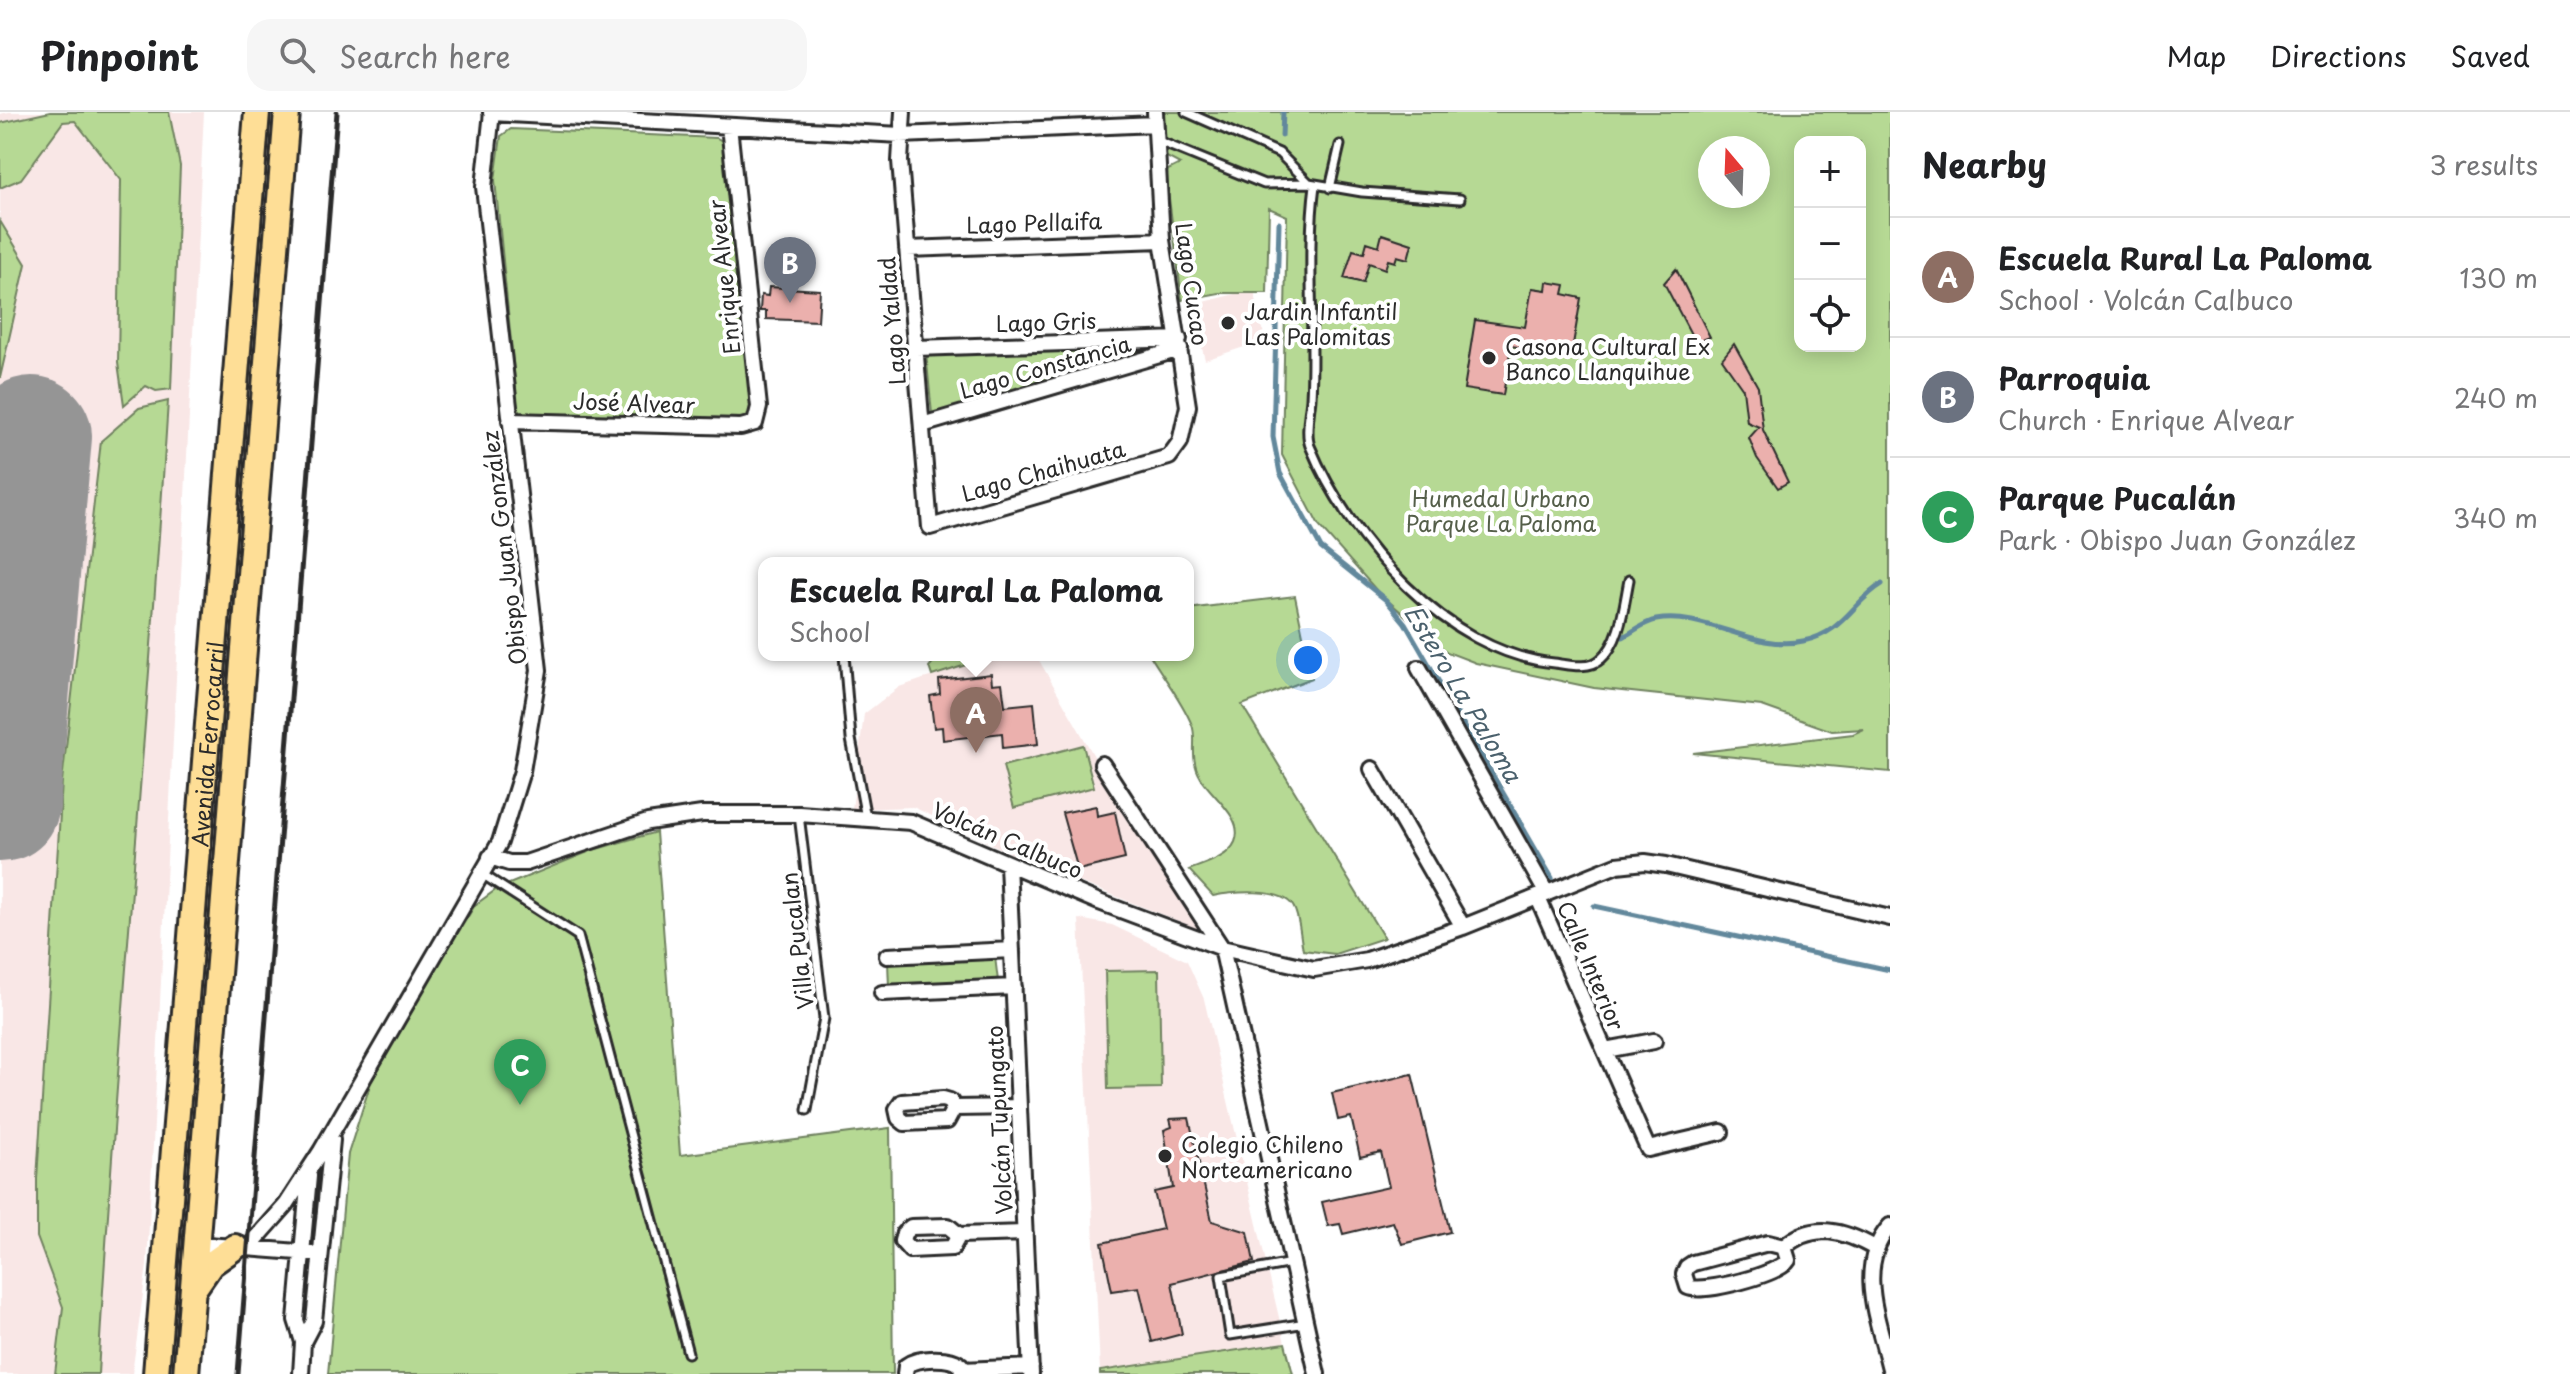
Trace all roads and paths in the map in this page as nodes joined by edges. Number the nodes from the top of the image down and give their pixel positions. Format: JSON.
{"nodes":[{"id":1,"x":257,"y":112,"type":"edge"},
{"id":2,"x":287,"y":112,"type":"edge"},
{"id":3,"x":492,"y":112,"type":"edge"},
{"id":4,"x":903,"y":112,"type":"edge"},
{"id":5,"x":1186,"y":112,"type":"edge"},
{"id":6,"x":599,"y":116,"type":"edge"},
{"id":7,"x":1155,"y":125,"type":"edge"},
{"id":8,"x":729,"y":126,"type":"junction"},
{"id":9,"x":901,"y":135,"type":"junction"},
{"id":10,"x":1340,"y":145,"type":"dead end"},
{"id":11,"x":1312,"y":184,"type":"junction"},
{"id":12,"x":1330,"y":188,"type":"junction"},
{"id":13,"x":1460,"y":199,"type":"dead end"},
{"id":14,"x":1162,"y":240,"type":"junction"},
{"id":15,"x":907,"y":249,"type":"junction"},
{"id":16,"x":1179,"y":344,"type":"junction"},
{"id":17,"x":916,"y":348,"type":"junction"},
{"id":18,"x":510,"y":421,"type":"junction"},
{"id":19,"x":755,"y":423,"type":"joint"},
{"id":20,"x":922,"y":425,"type":"junction"},
{"id":21,"x":1169,"y":457,"type":"joint"},
{"id":22,"x":930,"y":527,"type":"joint"},
{"id":23,"x":1629,"y":580,"type":"dead end"},
{"id":24,"x":844,"y":661,"type":"edge"},
{"id":25,"x":1419,"y":668,"type":"dead end"},
{"id":26,"x":1102,"y":764,"type":"dead end"},
{"id":27,"x":1372,"y":769,"type":"dead end"},
{"id":28,"x":799,"y":814,"type":"junction"},
{"id":29,"x":866,"y":818,"type":"junction"},
{"id":30,"x":490,"y":857,"type":"junction"},
{"id":31,"x":1008,"y":864,"type":"junction"},
{"id":32,"x":480,"y":873,"type":"junction"},
{"id":33,"x":1543,"y":896,"type":"junction"},
{"id":34,"x":1890,"y":918,"type":"edge"},
{"id":35,"x":1463,"y":927,"type":"junction"},
{"id":36,"x":1222,"y":948,"type":"junction"},
{"id":37,"x":1012,"y":950,"type":"junction"},
{"id":38,"x":887,"y":956,"type":"dead end"},
{"id":39,"x":1014,"y":987,"type":"junction"},
{"id":40,"x":882,"y":993,"type":"dead end"},
{"id":41,"x":1654,"y":1041,"type":"dead end"},
{"id":42,"x":1605,"y":1050,"type":"junction"},
{"id":43,"x":1019,"y":1107,"type":"junction"},
{"id":44,"x":954,"y":1108,"type":"dead end"},
{"id":45,"x":807,"y":1110,"type":"dead end"},
{"id":46,"x":335,"y":1123,"type":"junction"},
{"id":47,"x":1721,"y":1132,"type":"dead end"},
{"id":48,"x":311,"y":1167,"type":"junction"},
{"id":49,"x":1890,"y":1226,"type":"edge"},
{"id":50,"x":1025,"y":1233,"type":"junction"},
{"id":51,"x":959,"y":1235,"type":"dead end"},
{"id":52,"x":166,"y":1242,"type":"junction"},
{"id":53,"x":195,"y":1244,"type":"junction"},
{"id":54,"x":241,"y":1247,"type":"junction"},
{"id":55,"x":1784,"y":1247,"type":"junction"},
{"id":56,"x":1875,"y":1248,"type":"junction"},
{"id":57,"x":302,"y":1252,"type":"junction"},
{"id":58,"x":320,"y":1254,"type":"junction"},
{"id":59,"x":1292,"y":1263,"type":"junction"},
{"id":60,"x":192,"y":1292,"type":"junction"},
{"id":61,"x":1306,"y":1323,"type":"junction"},
{"id":62,"x":303,"y":1342,"type":"junction"},
{"id":63,"x":688,"y":1353,"type":"dead end"},
{"id":64,"x":1890,"y":1369,"type":"edge"},
{"id":65,"x":1031,"y":1371,"type":"edge"},
{"id":66,"x":962,"y":1372,"type":"edge"},
{"id":67,"x":156,"y":1374,"type":"edge"},
{"id":68,"x":186,"y":1374,"type":"edge"},
{"id":69,"x":301,"y":1374,"type":"edge"},
{"id":70,"x":905,"y":1374,"type":"edge"},
{"id":71,"x":1317,"y":1374,"type":"edge"}],
"edges":[{"from":1,"to":52,"type":"main road","name":"Avenida Ferrocarril"},
{"from":2,"to":53,"type":"main road","name":"Avenida Ferrocarril"},
{"from":3,"to":6,"type":"street"},
{"from":3,"to":18,"type":"street","name":"Obispo Juan González"},
{"from":4,"to":9,"type":"street","name":"Lago Yaldad"},
{"from":5,"to":11,"type":"lane"},
{"from":6,"to":8,"type":"street"},
{"from":7,"to":9,"type":"street"},
{"from":7,"to":11,"type":"lane"},
{"from":7,"to":14,"type":"street","name":"Lago Cucao"},
{"from":8,"to":9,"type":"street"},
{"from":8,"to":19,"type":"street","name":"Enrique Alvear"},
{"from":9,"to":15,"type":"street","name":"Lago Yaldad"},
{"from":10,"to":12,"type":"lane"},
{"from":11,"to":12,"type":"lane"},
{"from":11,"to":23,"type":"lane"},
{"from":12,"to":13,"type":"lane"},
{"from":14,"to":15,"type":"street","name":"Lago Pellaifa"},
{"from":14,"to":16,"type":"street","name":"Lago Cucao"},
{"from":15,"to":17,"type":"street","name":"Lago Yaldad"},
{"from":16,"to":17,"type":"street","name":"Lago Gris"},
{"from":16,"to":20,"type":"street","name":"Lago Constancia"},
{"from":16,"to":21,"type":"street","name":"Lago Cucao"},
{"from":17,"to":20,"type":"street","name":"Lago Yaldad"},
{"from":18,"to":19,"type":"street","name":"José Alvear"},
{"from":18,"to":30,"type":"street","name":"Obispo Juan González"},
{"from":20,"to":22,"type":"street","name":"Lago Yaldad"},
{"from":21,"to":22,"type":"street","name":"Lago Chaihuata"},
{"from":24,"to":29,"type":"lane"},
{"from":25,"to":33,"type":"street","name":"Calle Interior"},
{"from":26,"to":36,"type":"street"},
{"from":27,"to":35,"type":"street"},
{"from":28,"to":29,"type":"street","name":"Volcán Calbuco"},
{"from":28,"to":30,"type":"street","name":"Volcán Calbuco"},
{"from":28,"to":45,"type":"lane","name":"Villa Pucalan"},
{"from":29,"to":31,"type":"street","name":"Volcán Calbuco"},
{"from":30,"to":32,"type":"street","name":"Obispo Juan González"},
{"from":31,"to":36,"type":"street","name":"Volcán Calbuco"},
{"from":31,"to":37,"type":"street","name":"Volcán Tupungato"},
{"from":32,"to":46,"type":"street","name":"Obispo Juan González"},
{"from":32,"to":63,"type":"lane"},
{"from":33,"to":34,"type":"street","name":"Volcán Calbuco"},
{"from":33,"to":35,"type":"street","name":"Volcán Calbuco"},
{"from":33,"to":42,"type":"street","name":"Calle Interior"},
{"from":35,"to":36,"type":"street","name":"Volcán Calbuco"},
{"from":36,"to":59,"type":"street"},
{"from":37,"to":38,"type":"street"},
{"from":37,"to":39,"type":"street","name":"Volcán Tupungato"},
{"from":39,"to":40,"type":"street"},
{"from":39,"to":43,"type":"street","name":"Volcán Tupungato"},
{"from":41,"to":42,"type":"street","name":"Calle Interior"},
{"from":42,"to":47,"type":"street","name":"Calle Interior"},
{"from":43,"to":44,"type":"street"},
{"from":43,"to":50,"type":"street","name":"Volcán Tupungato"},
{"from":46,"to":48,"type":"street","name":"Obispo Juan González"},
{"from":46,"to":58,"type":"street","name":"Obispo Juan González"},
{"from":48,"to":54,"type":"street","name":"Obispo Juan González"},
{"from":48,"to":57,"type":"street","name":"Obispo Juan González"},
{"from":49,"to":56,"type":"street"},
{"from":50,"to":51,"type":"street"},
{"from":50,"to":65,"type":"street","name":"Volcán Tupungato"},
{"from":52,"to":53,"type":"main road"},
{"from":52,"to":67,"type":"main road","name":"Avenida Ferrocarril"},
{"from":53,"to":54,"type":"street"},
{"from":53,"to":60,"type":"main road","name":"Avenida Ferrocarril"},
{"from":54,"to":57,"type":"street"},
{"from":54,"to":60,"type":"main road"},
{"from":55,"to":55,"type":"street"},
{"from":55,"to":56,"type":"street"},
{"from":56,"to":64,"type":"street"},
{"from":57,"to":58,"type":"street"},
{"from":57,"to":62,"type":"street","name":"Obispo Juan González"},
{"from":58,"to":62,"type":"street","name":"Obispo Juan González"},
{"from":59,"to":61,"type":"street"},
{"from":59,"to":61,"type":"lane"},
{"from":60,"to":68,"type":"main road","name":"Avenida Ferrocarril"},
{"from":61,"to":71,"type":"street"},
{"from":62,"to":69,"type":"street"},
{"from":65,"to":66,"type":"street"},
{"from":66,"to":70,"type":"street"}]}
